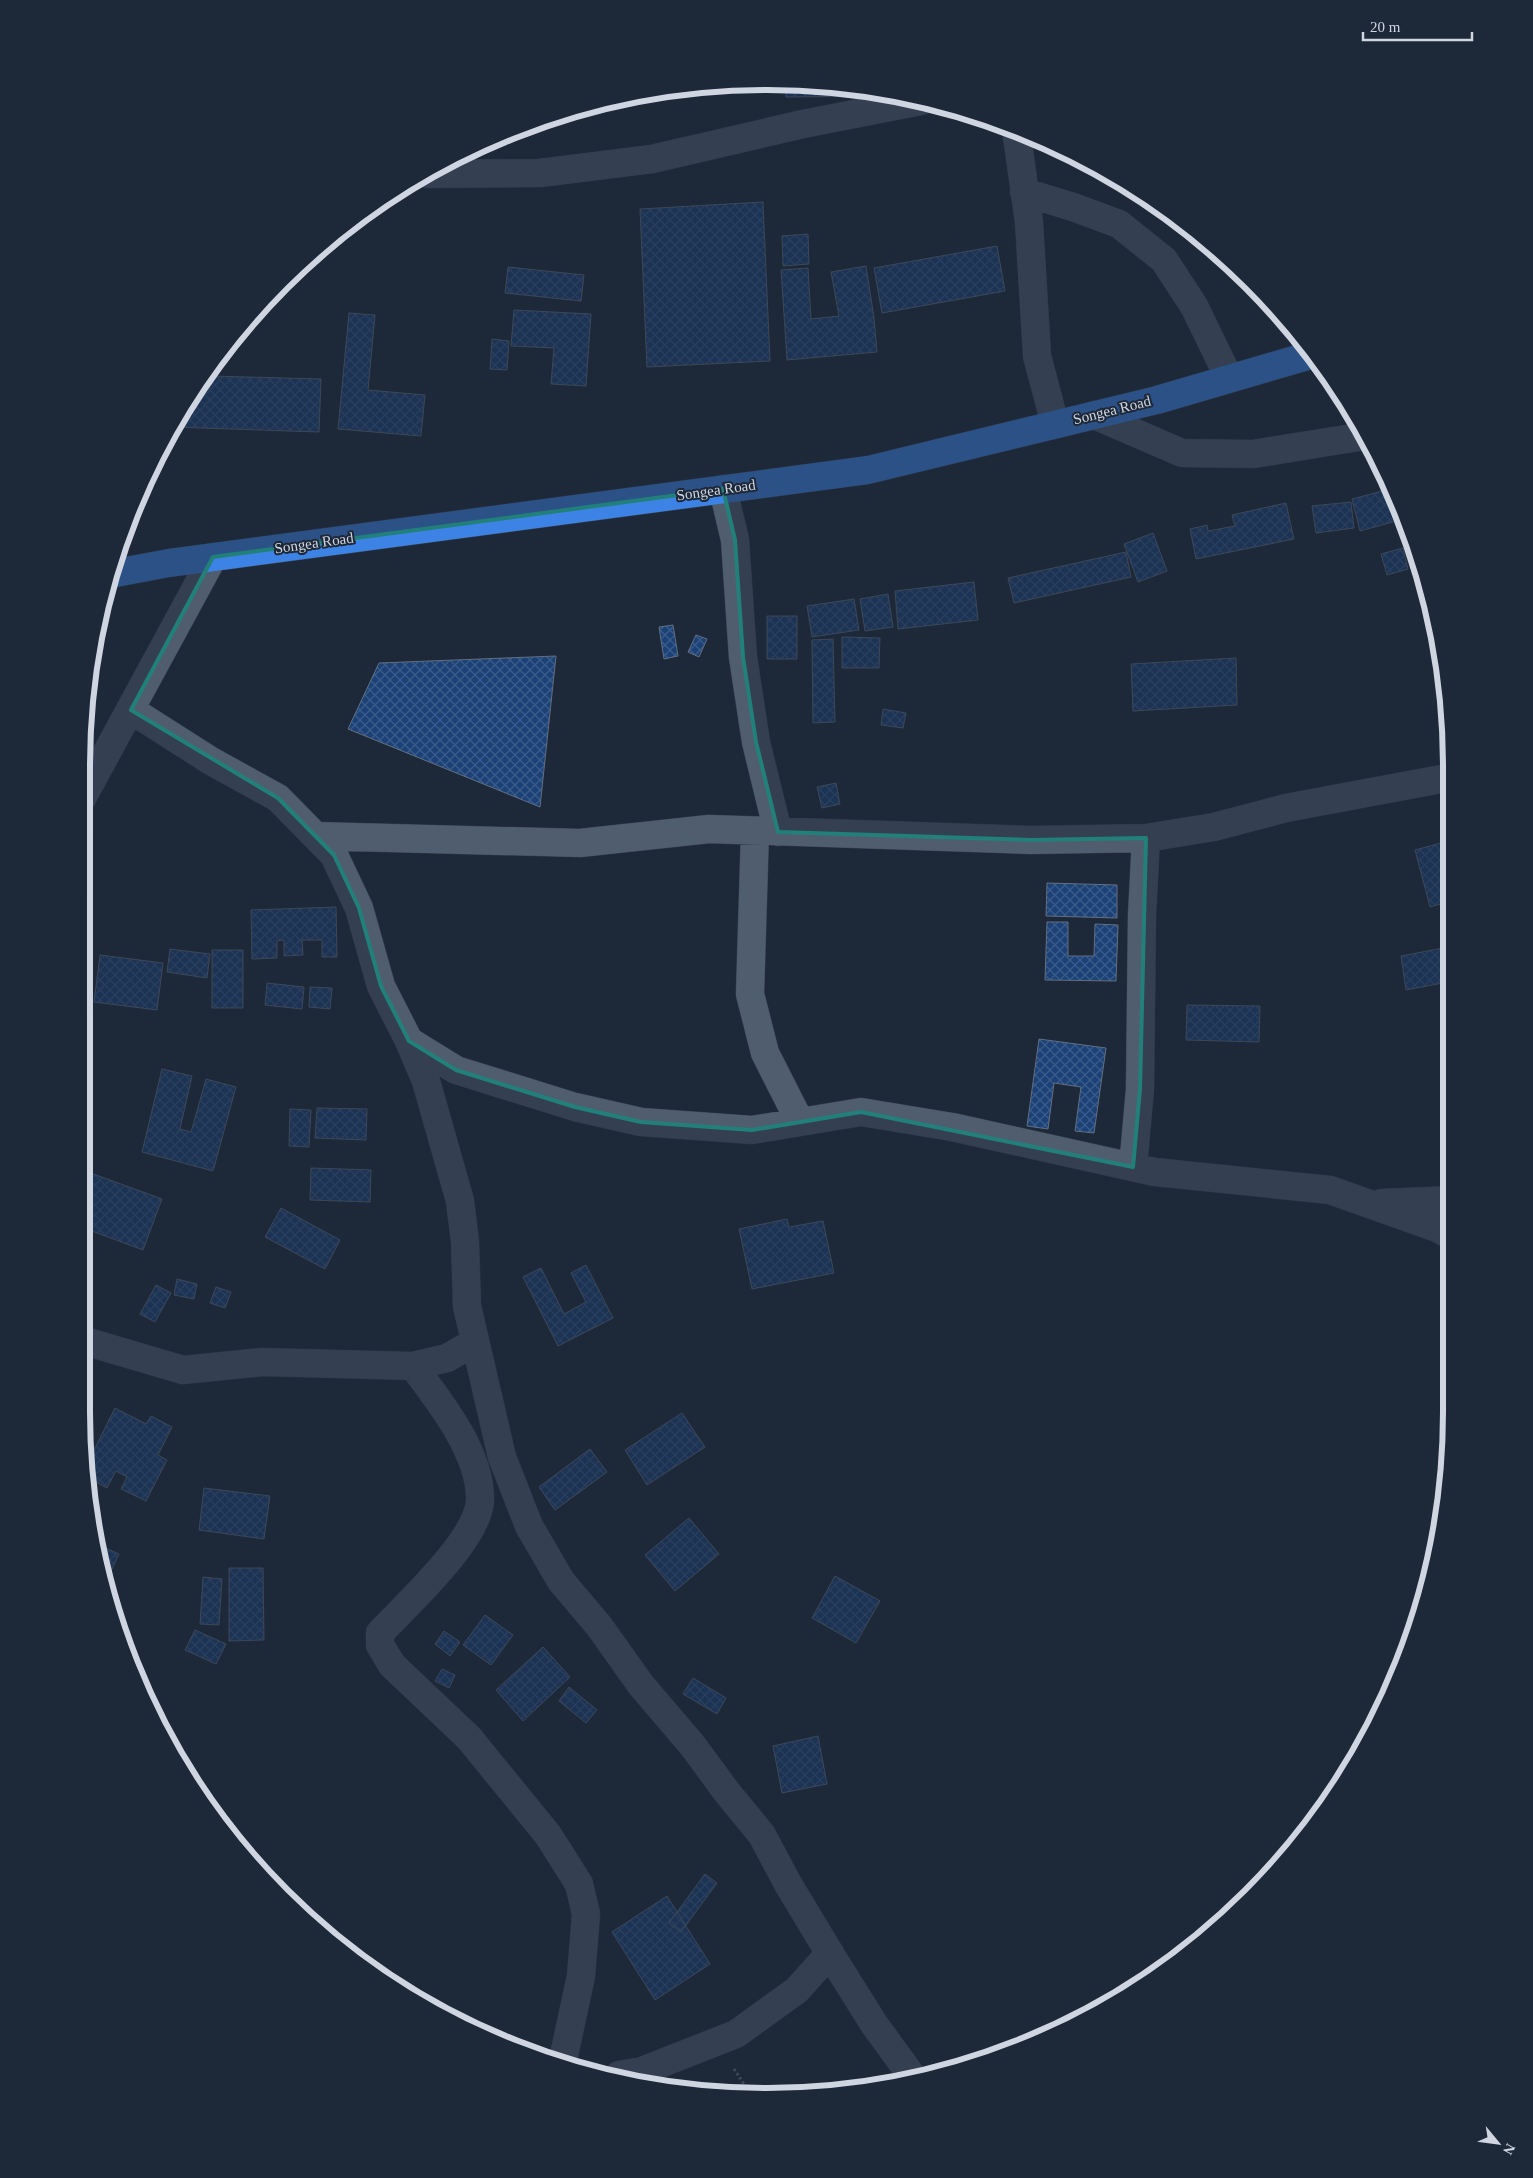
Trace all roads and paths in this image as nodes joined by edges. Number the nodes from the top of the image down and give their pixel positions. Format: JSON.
{"nodes":[{"id":1,"x":904,"y":104,"type":"edge"},
{"id":2,"x":1017,"y":138,"type":"edge"},
{"id":3,"x":441,"y":174,"type":"edge"},
{"id":4,"x":1024,"y":192,"type":"junction"},
{"id":5,"x":1304,"y":357,"type":"edge"},
{"id":6,"x":1229,"y":378,"type":"junction"},
{"id":7,"x":1094,"y":415,"type":"junction"},
{"id":8,"x":1055,"y":424,"type":"junction"},
{"id":9,"x":1357,"y":437,"type":"edge"},
{"id":10,"x":723,"y":489,"type":"junction"},
{"id":11,"x":213,"y":557,"type":"junction"},
{"id":12,"x":119,"y":573,"type":"edge"},
{"id":13,"x":131,"y":710,"type":"junction"},
{"id":14,"x":1443,"y":779,"type":"edge"},
{"id":15,"x":90,"y":784,"type":"edge"},
{"id":16,"x":766,"y":831,"type":"junction"},
{"id":17,"x":316,"y":836,"type":"junction"},
{"id":18,"x":1146,"y":838,"type":"junction"},
{"id":19,"x":409,"y":1041,"type":"junction"},
{"id":20,"x":800,"y":1122,"type":"junction"},
{"id":21,"x":1132,"y":1168,"type":"junction"},
{"id":22,"x":1443,"y":1200,"type":"edge"},
{"id":23,"x":1368,"y":1204,"type":"junction"},
{"id":24,"x":1443,"y":1231,"type":"edge"},
{"id":25,"x":475,"y":1342,"type":"junction"},
{"id":26,"x":90,"y":1343,"type":"edge"},
{"id":27,"x":413,"y":1366,"type":"junction"},
{"id":28,"x":830,"y":1953,"type":"junction"},
{"id":29,"x":564,"y":2057,"type":"edge"},
{"id":30,"x":909,"y":2072,"type":"edge"},
{"id":31,"x":627,"y":2073,"type":"edge"}],
"edges":[{"from":1,"to":3,"type":"street"},
{"from":2,"to":4,"type":"street"},
{"from":4,"to":6,"type":"street"},
{"from":4,"to":8,"type":"street"},
{"from":5,"to":6,"type":"highway","name":"Songea Road"},
{"from":6,"to":7,"type":"highway","name":"Songea Road"},
{"from":7,"to":8,"type":"highway","name":"Songea Road"},
{"from":7,"to":9,"type":"street"},
{"from":8,"to":10,"type":"highway","name":"Songea Road"},
{"from":10,"to":11,"type":"highway","name":"Songea Road"},
{"from":10,"to":16,"type":"street"},
{"from":11,"to":12,"type":"highway","name":"Songea Road"},
{"from":11,"to":13,"type":"street"},
{"from":13,"to":15,"type":"street"},
{"from":13,"to":17,"type":"street"},
{"from":14,"to":18,"type":"street"},
{"from":16,"to":17,"type":"street"},
{"from":16,"to":18,"type":"street"},
{"from":16,"to":20,"type":"street"},
{"from":17,"to":19,"type":"street"},
{"from":18,"to":21,"type":"street"},
{"from":19,"to":20,"type":"street"},
{"from":19,"to":25,"type":"street"},
{"from":20,"to":21,"type":"street"},
{"from":21,"to":23,"type":"street"},
{"from":22,"to":23,"type":"street"},
{"from":23,"to":24,"type":"street"},
{"from":25,"to":27,"type":"street"},
{"from":25,"to":28,"type":"street"},
{"from":26,"to":27,"type":"street"},
{"from":27,"to":29,"type":"street"},
{"from":28,"to":30,"type":"street"},
{"from":28,"to":31,"type":"street"}]}
